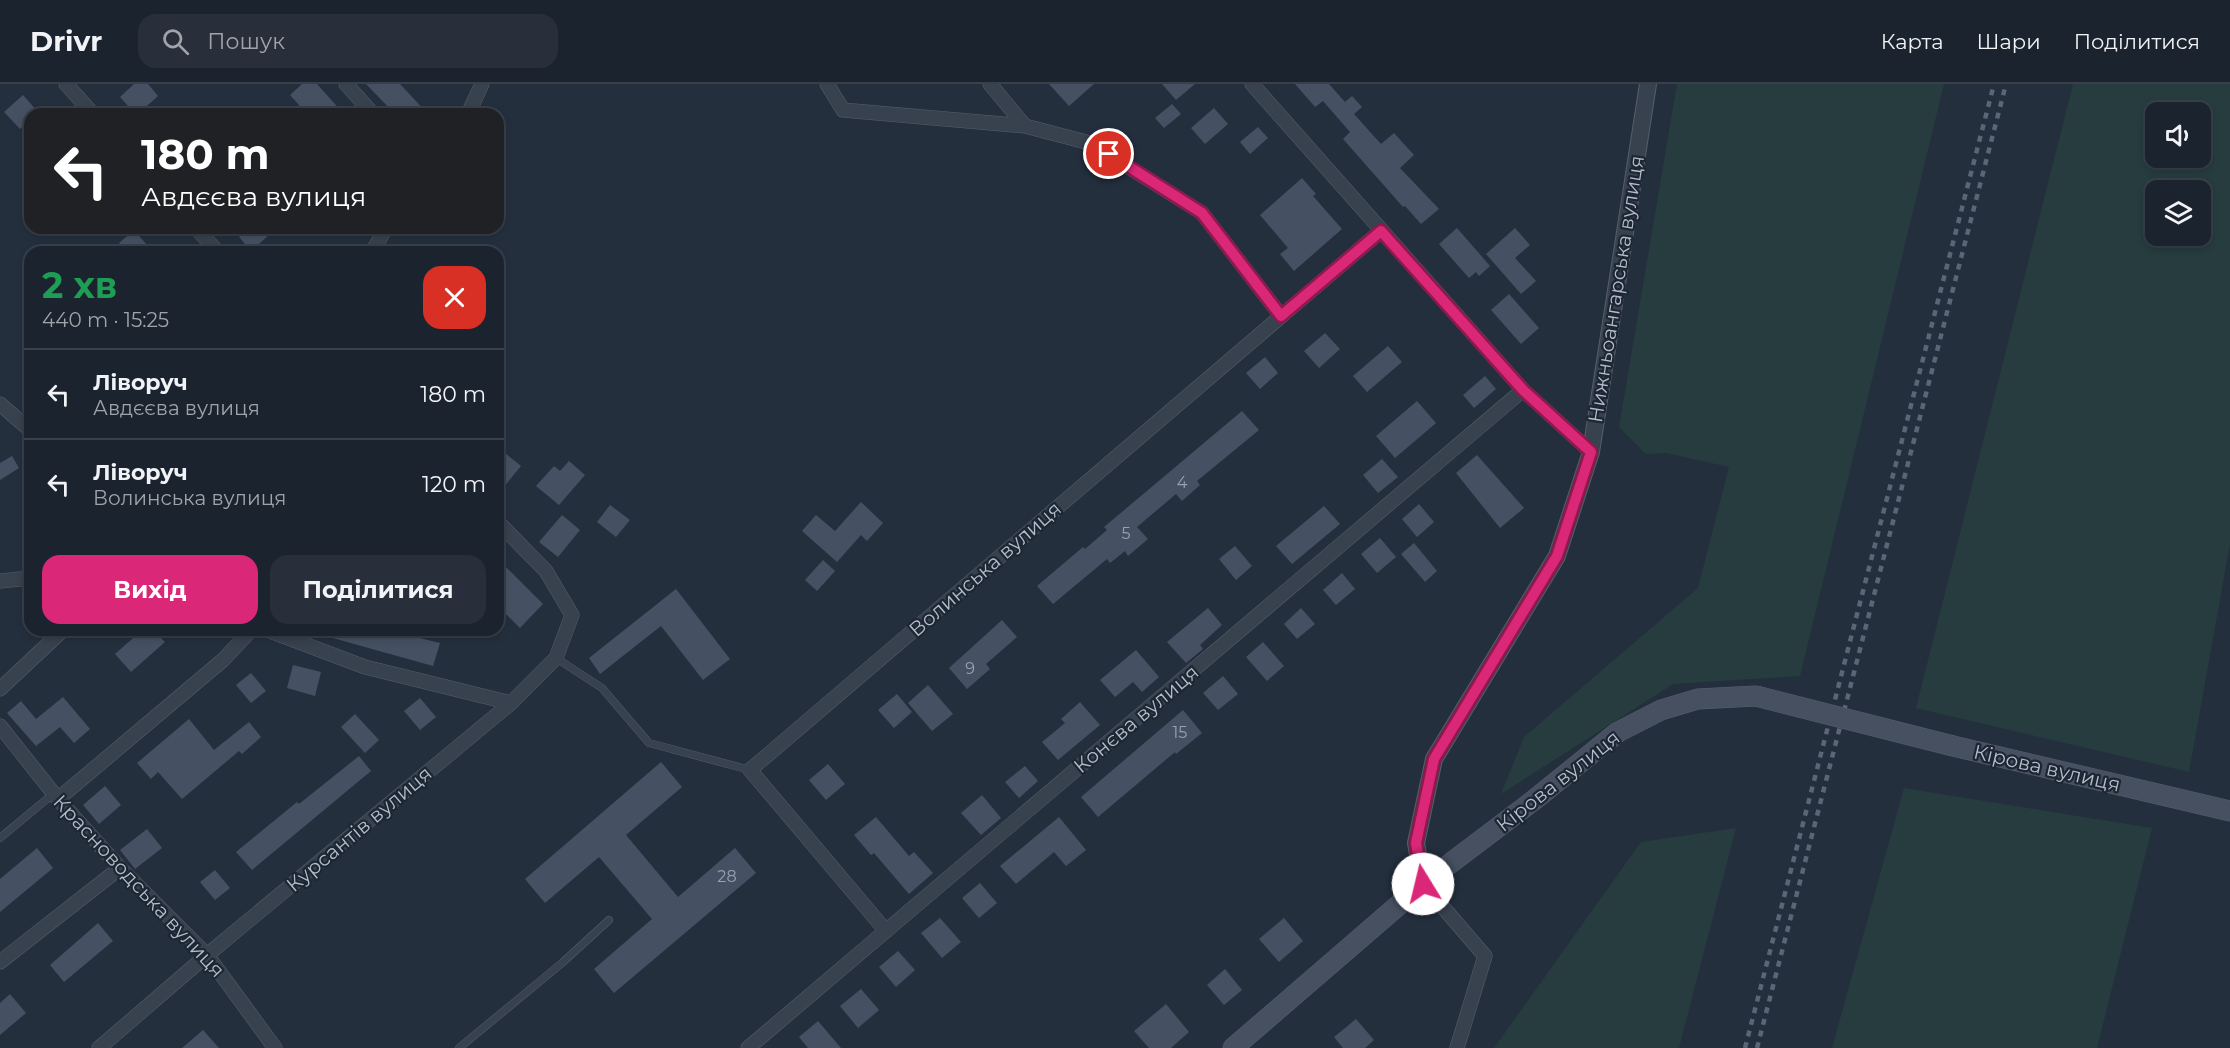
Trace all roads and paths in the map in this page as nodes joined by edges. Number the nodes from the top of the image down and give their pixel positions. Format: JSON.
{"nodes":[{"id":1,"x":66,"y":84,"type":"edge"},
{"id":2,"x":346,"y":84,"type":"edge"},
{"id":3,"x":482,"y":84,"type":"edge"},
{"id":4,"x":827,"y":84,"type":"edge"},
{"id":5,"x":990,"y":84,"type":"edge"},
{"id":6,"x":1252,"y":84,"type":"edge"},
{"id":7,"x":1648,"y":84,"type":"edge"},
{"id":8,"x":88,"y":108,"type":"edge"},
{"id":9,"x":368,"y":108,"type":"edge"},
{"id":10,"x":471,"y":108,"type":"edge"},
{"id":11,"x":1025,"y":126,"type":"junction"},
{"id":12,"x":1381,"y":231,"type":"junction"},
{"id":13,"x":202,"y":234,"type":"edge"},
{"id":14,"x":212,"y":246,"type":"edge"},
{"id":15,"x":1281,"y":316,"type":"junction"},
{"id":16,"x":1523,"y":390,"type":"junction"},
{"id":17,"x":0,"y":404,"type":"edge"},
{"id":18,"x":24,"y":425,"type":"edge"},
{"id":19,"x":1591,"y":452,"type":"junction"},
{"id":20,"x":504,"y":528,"type":"edge"},
{"id":21,"x":24,"y":579,"type":"edge"},
{"id":22,"x":0,"y":581,"type":"edge"},
{"id":23,"x":57,"y":636,"type":"edge"},
{"id":24,"x":245,"y":636,"type":"edge"},
{"id":25,"x":283,"y":636,"type":"edge"},
{"id":26,"x":556,"y":658,"type":"junction"},
{"id":27,"x":0,"y":689,"type":"edge"},
{"id":28,"x":511,"y":703,"type":"junction"},
{"id":29,"x":0,"y":726,"type":"edge"},
{"id":30,"x":750,"y":770,"type":"junction"},
{"id":31,"x":55,"y":796,"type":"junction"},
{"id":32,"x":2230,"y":811,"type":"edge"},
{"id":33,"x":0,"y":838,"type":"edge"},
{"id":34,"x":120,"y":868,"type":"junction"},
{"id":35,"x":1423,"y":884,"type":"junction"},
{"id":36,"x":609,"y":920,"type":"dead end"},
{"id":37,"x":886,"y":931,"type":"junction"},
{"id":38,"x":207,"y":955,"type":"junction"},
{"id":39,"x":0,"y":962,"type":"edge"},
{"id":40,"x":99,"y":1048,"type":"edge"},
{"id":41,"x":275,"y":1048,"type":"edge"},
{"id":42,"x":459,"y":1048,"type":"edge"},
{"id":43,"x":748,"y":1048,"type":"edge"},
{"id":44,"x":1233,"y":1048,"type":"edge"},
{"id":45,"x":1457,"y":1048,"type":"edge"}],
"edges":[{"from":1,"to":8,"type":"street"},
{"from":2,"to":9,"type":"street"},
{"from":3,"to":10,"type":"street"},
{"from":4,"to":11,"type":"street"},
{"from":5,"to":11,"type":"street"},
{"from":6,"to":12,"type":"street"},
{"from":7,"to":19,"type":"street","name":"Нижньоангарська вулиця"},
{"from":11,"to":15,"type":"street"},
{"from":12,"to":15,"type":"street","name":"Волинська вулиця"},
{"from":12,"to":16,"type":"street"},
{"from":13,"to":14,"type":"street"},
{"from":15,"to":30,"type":"street","name":"Волинська вулиця"},
{"from":16,"to":19,"type":"street"},
{"from":16,"to":37,"type":"street","name":"Конєва вулиця"},
{"from":17,"to":18,"type":"street"},
{"from":19,"to":35,"type":"street","name":"Нижньоангарська вулиця"},
{"from":20,"to":26,"type":"street","name":"Курсантів вулиця"},
{"from":21,"to":22,"type":"street"},
{"from":23,"to":27,"type":"street"},
{"from":24,"to":31,"type":"street"},
{"from":25,"to":28,"type":"street"},
{"from":26,"to":28,"type":"street","name":"Курсантів вулиця"},
{"from":26,"to":30,"type":"lane"},
{"from":28,"to":38,"type":"street","name":"Курсантів вулиця"},
{"from":29,"to":31,"type":"street","name":"Красноводська вулиця"},
{"from":30,"to":37,"type":"street"},
{"from":31,"to":33,"type":"lane"},
{"from":31,"to":34,"type":"street","name":"Красноводська вулиця"},
{"from":32,"to":35,"type":"main road","name":"Кірова вулиця","bridge":true},
{"from":34,"to":38,"type":"street","name":"Красноводська вулиця"},
{"from":34,"to":39,"type":"street"},
{"from":35,"to":44,"type":"main road","name":"Кірова вулиця"},
{"from":35,"to":45,"type":"street"},
{"from":36,"to":42,"type":"lane"},
{"from":37,"to":43,"type":"street","name":"Конєва вулиця"},
{"from":38,"to":40,"type":"street","name":"Курсантів вулиця"},
{"from":38,"to":41,"type":"street","name":"Красноводська вулиця"}]}
